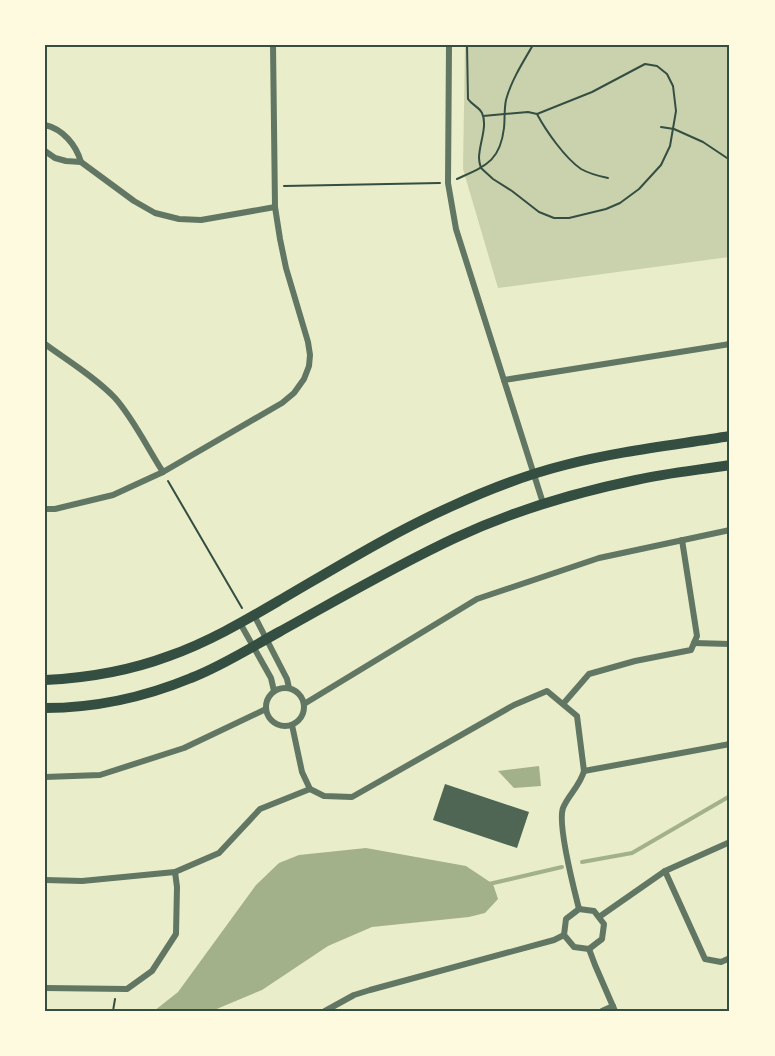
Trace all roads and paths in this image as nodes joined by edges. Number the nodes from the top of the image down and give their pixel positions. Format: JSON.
{"nodes":[{"id":1,"x":273,"y":45,"type":"edge"},
{"id":2,"x":449,"y":45,"type":"edge"},
{"id":3,"x":467,"y":45,"type":"edge"},
{"id":4,"x":533,"y":45,"type":"edge"},
{"id":5,"x":504,"y":114,"type":"junction"},
{"id":6,"x":537,"y":114,"type":"junction"},
{"id":7,"x":483,"y":116,"type":"junction"},
{"id":8,"x":45,"y":125,"type":"edge"},
{"id":9,"x":660,"y":127,"type":"dead end"},
{"id":10,"x":674,"y":129,"type":"junction"},
{"id":11,"x":45,"y":151,"type":"edge"},
{"id":12,"x":730,"y":160,"type":"edge"},
{"id":13,"x":81,"y":162,"type":"junction"},
{"id":14,"x":481,"y":168,"type":"junction"},
{"id":15,"x":608,"y":178,"type":"dead end"},
{"id":16,"x":448,"y":183,"type":"junction"},
{"id":17,"x":275,"y":186,"type":"junction"},
{"id":18,"x":275,"y":207,"type":"junction"},
{"id":19,"x":45,"y":344,"type":"edge"},
{"id":20,"x":730,"y":344,"type":"edge"},
{"id":21,"x":504,"y":380,"type":"junction"},
{"id":22,"x":730,"y":436,"type":"edge"},
{"id":23,"x":730,"y":465,"type":"edge"},
{"id":24,"x":163,"y":472,"type":"junction"},
{"id":25,"x":535,"y":474,"type":"junction"},
{"id":26,"x":543,"y":503,"type":"junction"},
{"id":27,"x":45,"y":509,"type":"edge"},
{"id":28,"x":730,"y":530,"type":"edge"},
{"id":29,"x":682,"y":540,"type":"junction"},
{"id":30,"x":247,"y":619,"type":"junction"},
{"id":31,"x":267,"y":639,"type":"junction"},
{"id":32,"x":694,"y":643,"type":"junction"},
{"id":33,"x":730,"y":644,"type":"edge"},
{"id":34,"x":253,"y":647,"type":"junction"},
{"id":35,"x":45,"y":680,"type":"edge"},
{"id":36,"x":289,"y":688,"type":"junction"},
{"id":37,"x":274,"y":691,"type":"junction"},
{"id":38,"x":304,"y":704,"type":"junction"},
{"id":39,"x":563,"y":704,"type":"junction"},
{"id":40,"x":45,"y":708,"type":"edge"},
{"id":41,"x":266,"y":710,"type":"junction"},
{"id":42,"x":292,"y":725,"type":"junction"},
{"id":43,"x":730,"y":744,"type":"edge"},
{"id":44,"x":584,"y":771,"type":"junction"},
{"id":45,"x":45,"y":777,"type":"edge"},
{"id":46,"x":310,"y":789,"type":"junction"},
{"id":47,"x":730,"y":842,"type":"edge"},
{"id":48,"x":665,"y":871,"type":"junction"},
{"id":49,"x":176,"y":872,"type":"junction"},
{"id":50,"x":45,"y":880,"type":"edge"},
{"id":51,"x":579,"y":909,"type":"junction"},
{"id":52,"x":599,"y":917,"type":"junction"},
{"id":53,"x":564,"y":934,"type":"junction"},
{"id":54,"x":590,"y":949,"type":"junction"},
{"id":55,"x":730,"y":958,"type":"edge"},
{"id":56,"x":45,"y":988,"type":"edge"},
{"id":57,"x":614,"y":1009,"type":"edge"},
{"id":58,"x":326,"y":1011,"type":"edge"},
{"id":59,"x":602,"y":1011,"type":"edge"}],
"edges":[{"from":1,"to":17,"type":"street"},
{"from":2,"to":16,"type":"street"},
{"from":3,"to":7,"type":"path"},
{"from":4,"to":5,"type":"path"},
{"from":5,"to":6,"type":"path"},
{"from":5,"to":7,"type":"path"},
{"from":5,"to":14,"type":"path"},
{"from":6,"to":10,"type":"path"},
{"from":6,"to":15,"type":"path"},
{"from":7,"to":14,"type":"path"},
{"from":8,"to":13,"type":"street"},
{"from":9,"to":10,"type":"path"},
{"from":10,"to":12,"type":"path"},
{"from":10,"to":14,"type":"path"},
{"from":11,"to":13,"type":"street"},
{"from":13,"to":18,"type":"street"},
{"from":14,"to":16,"type":"path"},
{"from":16,"to":17,"type":"path"},
{"from":16,"to":21,"type":"street"},
{"from":17,"to":18,"type":"street"},
{"from":18,"to":24,"type":"street"},
{"from":19,"to":24,"type":"street"},
{"from":20,"to":21,"type":"street"},
{"from":21,"to":25,"type":"street"},
{"from":22,"to":25,"type":"main road"},
{"from":23,"to":26,"type":"main road"},
{"from":24,"to":27,"type":"street"},
{"from":24,"to":30,"type":"path"},
{"from":25,"to":26,"type":"street"},
{"from":25,"to":30,"type":"main road"},
{"from":26,"to":31,"type":"main road"},
{"from":28,"to":29,"type":"street"},
{"from":29,"to":32,"type":"street"},
{"from":29,"to":38,"type":"street"},
{"from":30,"to":31,"type":"street"},
{"from":30,"to":34,"type":"street"},
{"from":30,"to":35,"type":"main road"},
{"from":31,"to":34,"type":"main road"},
{"from":31,"to":36,"type":"street"},
{"from":32,"to":33,"type":"street"},
{"from":32,"to":39,"type":"street"},
{"from":34,"to":37,"type":"street"},
{"from":34,"to":40,"type":"main road"},
{"from":36,"to":37,"type":"street"},
{"from":36,"to":38,"type":"street"},
{"from":37,"to":41,"type":"street"},
{"from":38,"to":42,"type":"street"},
{"from":39,"to":44,"type":"street"},
{"from":39,"to":46,"type":"street"},
{"from":41,"to":42,"type":"street"},
{"from":41,"to":45,"type":"street"},
{"from":42,"to":46,"type":"street"},
{"from":43,"to":44,"type":"street"},
{"from":44,"to":51,"type":"street"},
{"from":46,"to":49,"type":"street"},
{"from":47,"to":48,"type":"street"},
{"from":48,"to":52,"type":"street"},
{"from":48,"to":55,"type":"street"},
{"from":49,"to":50,"type":"street"},
{"from":49,"to":56,"type":"street"},
{"from":51,"to":52,"type":"street"},
{"from":51,"to":53,"type":"street"},
{"from":52,"to":54,"type":"street"},
{"from":53,"to":54,"type":"street"},
{"from":53,"to":58,"type":"street"},
{"from":54,"to":57,"type":"street"},
{"from":57,"to":59,"type":"street"}]}
